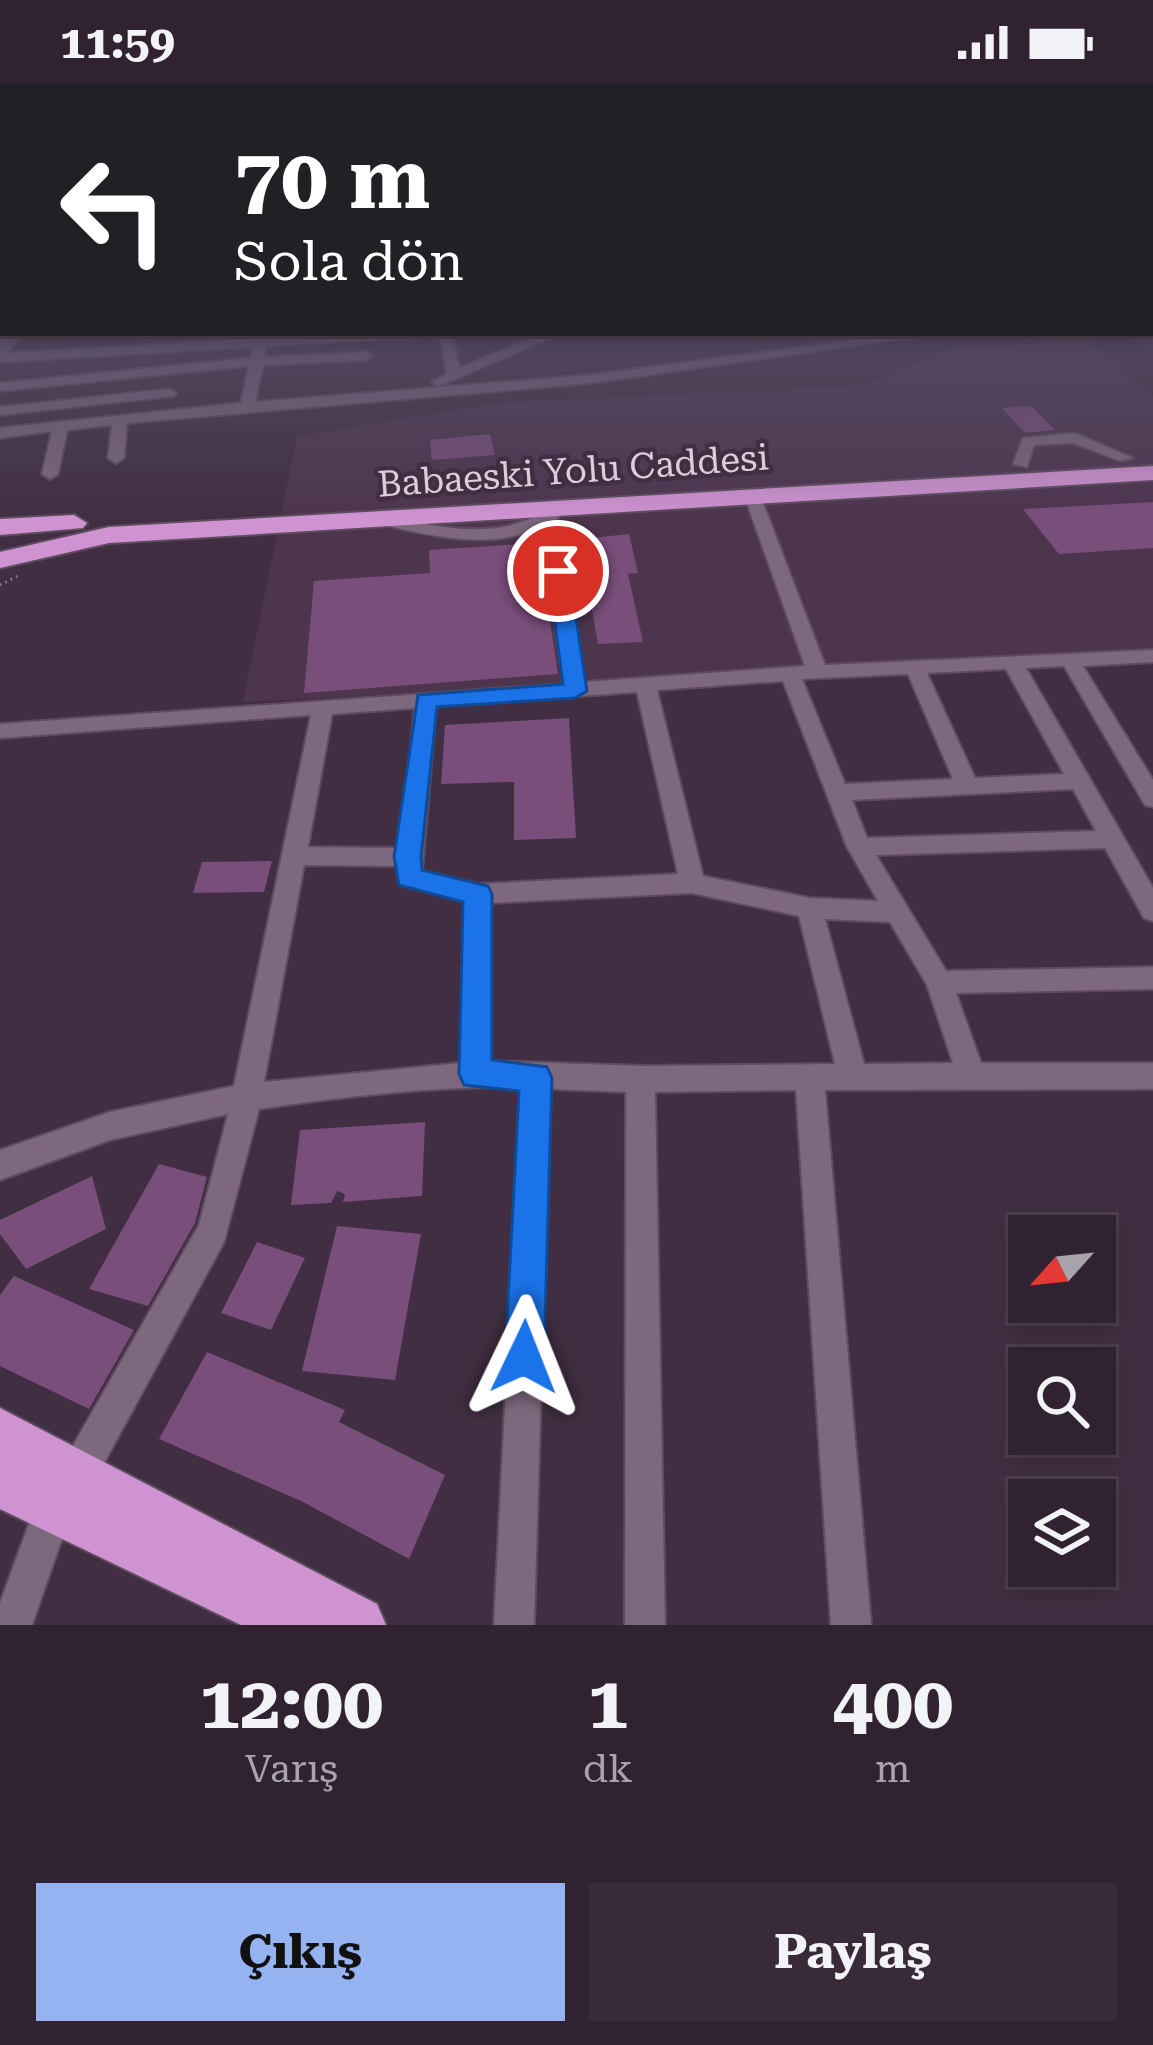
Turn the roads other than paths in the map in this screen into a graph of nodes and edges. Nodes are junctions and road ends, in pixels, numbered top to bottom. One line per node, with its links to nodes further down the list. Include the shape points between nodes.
1 (66, 375): 8 (street)
2 (106, 375): 8 (street)
3 (171, 375): 10 (street)
4 (254, 375): 12 (street)
5 (368, 375): 11 (street)
6 (619, 375): 11 (street)
7 (454, 376): 11 (street)
8 (64, 380): 9 (street)
9 (5, 386): 14 (street)
10 (169, 393): 13 (street); 14 (street)
11 (370, 399): 12 (street)
12 (247, 408): 13 (street)
13 (164, 413): 15 (street)
14 (2, 414)
15 (120, 418): 16 (street); 19 (street)
16 (61, 425): 17 (street); 21 (street)
17 (0, 433)
18 (1153, 457): 24 (highway, Babaeski Yolu Caddesi)
19 (116, 458)
20 (1153, 473): 22 (highway, Babaeski Yolu Caddesi)
21 (50, 474)
22 (752, 495): 23 (highway, Babaeski Yolu Caddesi); 30 (street)
23 (555, 514): 25 (highway, Babaeski Yolu Caddesi, via 109,536); 32 (street)
24 (1, 527): 25 (highway, via 18,538)
25 (2, 560)
26 (1153, 656): 27 (street)
27 (1070, 660): 28 (street); 39 (street)
28 (1013, 663): 29 (street); 36 (street)
29 (915, 668): 30 (street); 37 (street)
30 (803, 674): 31 (street); 38 (street)
31 (646, 685): 32 (street); 44 (street)
32 (575, 691): 33 (street)
33 (426, 700): 34 (street); 43 (street)
34 (323, 707): 35 (street); 42 (street)
35 (0, 731)
36 (1080, 781): 37 (street); 40 (street)
37 (967, 787): 38 (street)
38 (836, 793): 41 (street)
39 (1153, 799)
40 (1113, 839): 41 (street); 47 (street)
41 (859, 847): 48 (street)
42 (291, 856): 43 (street); 58 (street)
43 (407, 857): 45 (street, via 409,878)
44 (692, 884): 45 (street); 46 (street)
45 (478, 894): 51 (street)
46 (810, 908): 48 (street); 52 (street)
47 (1153, 910)
48 (897, 912): 50 (street)
49 (1153, 978): 50 (street)
50 (939, 982): 54 (street)
51 (476, 1074): 56 (street); 58 (street)
52 (852, 1074): 53 (street); 54 (street)
53 (809, 1075): 57 (street); 68 (street)
54 (971, 1075): 55 (street)
55 (1153, 1076)
56 (536, 1078): 57 (street); 66 (street)
57 (640, 1078): 67 (street)
58 (246, 1101): 59 (street, via 80,1135); 62 (street, via 213,1231)
59 (0, 1166)
60 (0, 1436): 62 (highway)
61 (0, 1480): 62 (highway)
62 (68, 1492): 63 (street); 64 (highway); 65 (highway)
63 (12, 1625)
64 (293, 1625)
65 (356, 1625)
66 (514, 1625)
67 (645, 1625)
68 (851, 1625)

